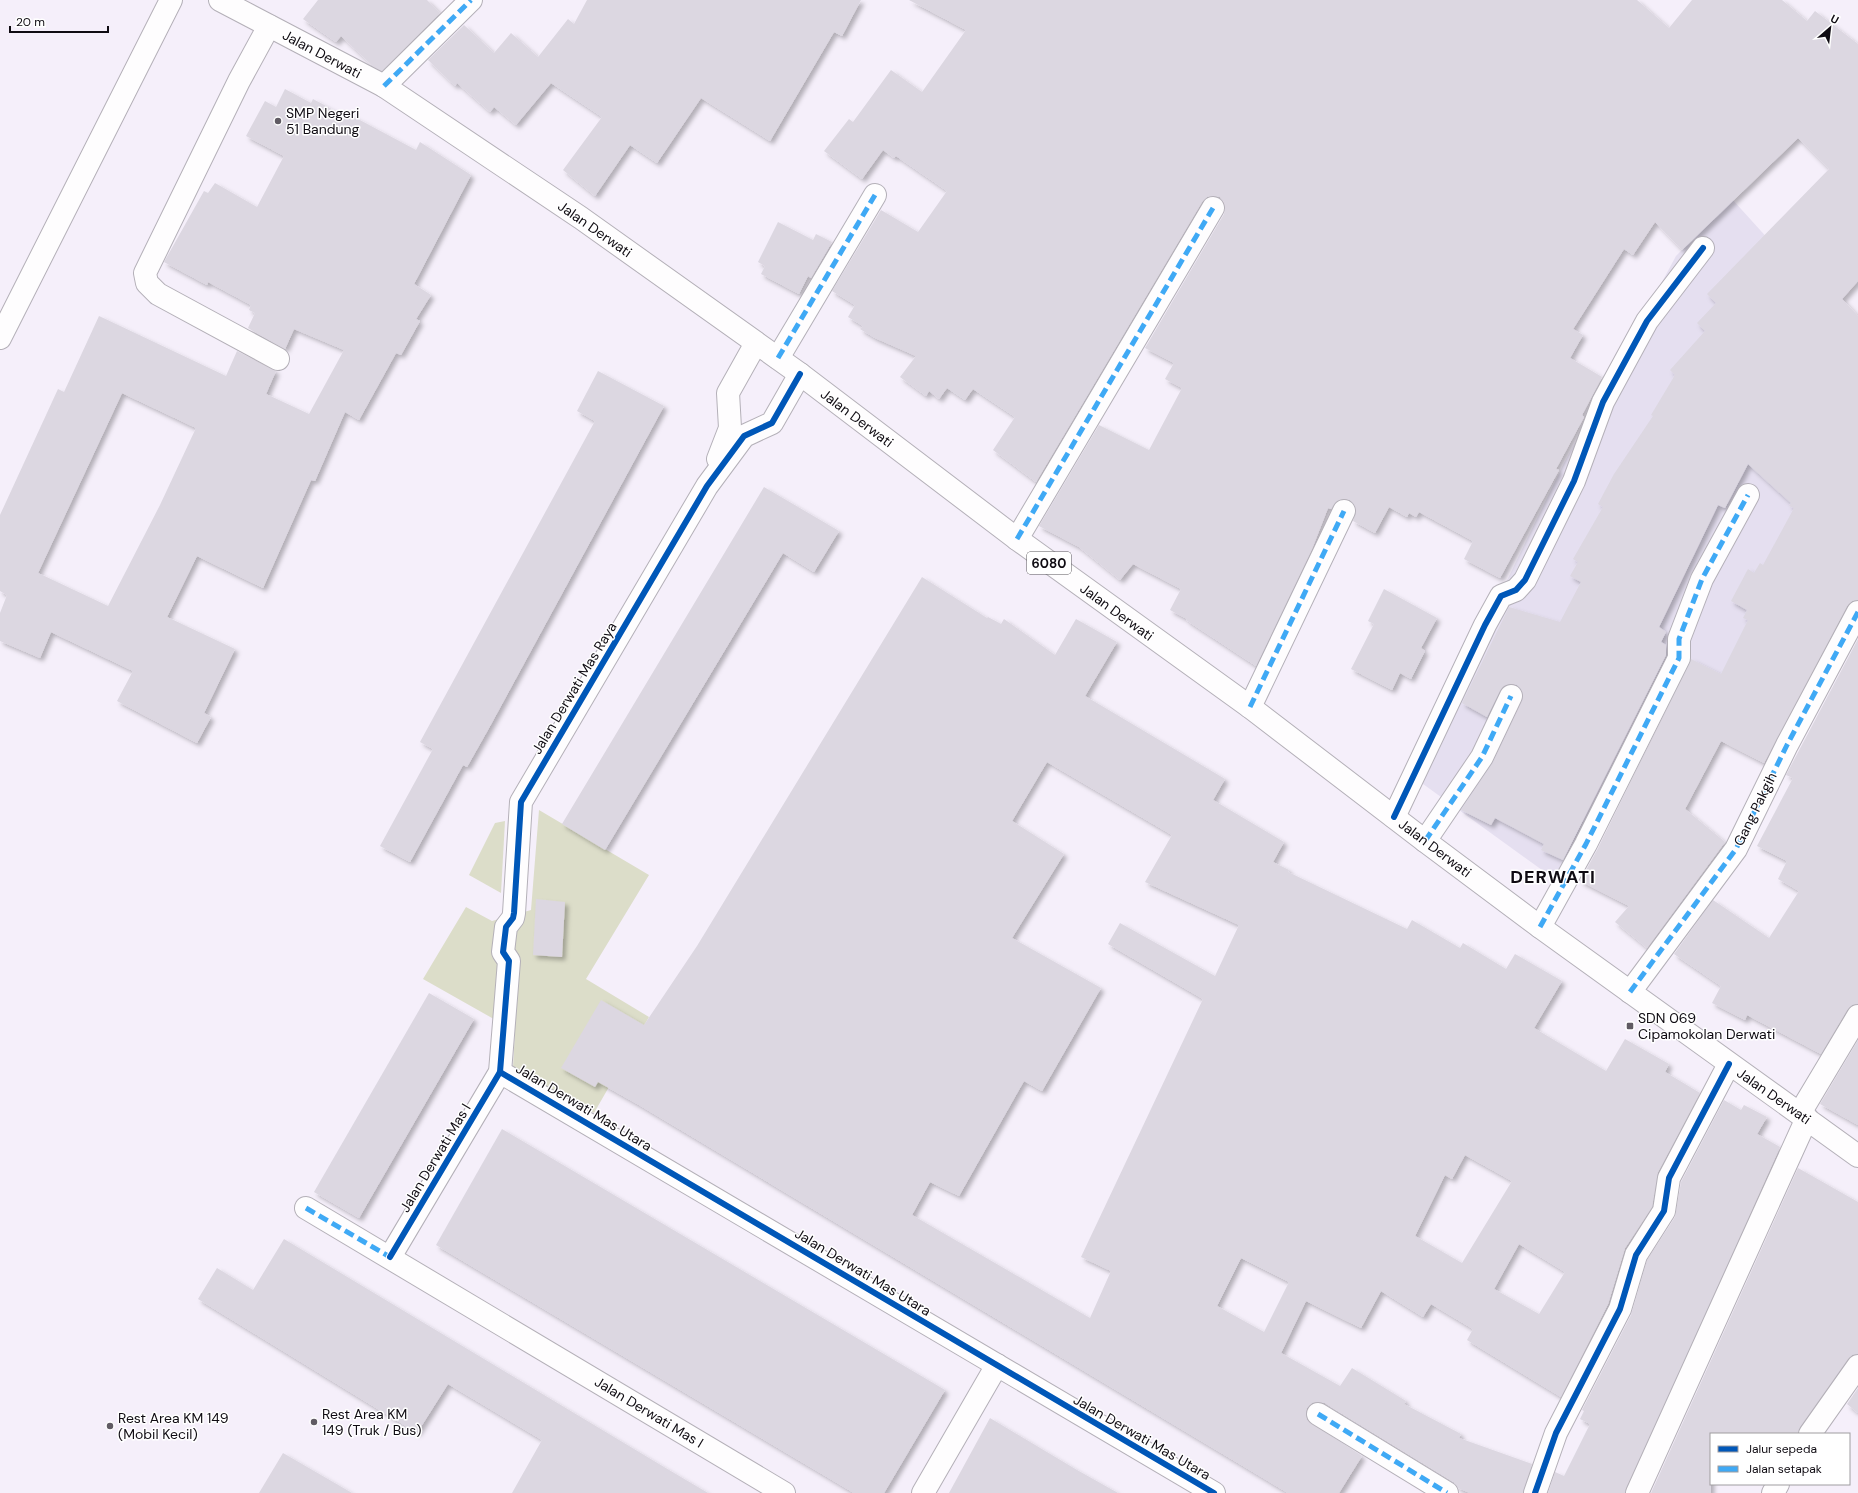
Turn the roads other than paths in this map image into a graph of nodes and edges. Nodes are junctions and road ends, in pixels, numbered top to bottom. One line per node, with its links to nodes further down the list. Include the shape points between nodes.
1 (171, 0): 9 (street)
2 (220, 0): 4 (street, Jalan Derwati / 6080)
3 (471, 0): 5 (street)
4 (269, 26): 5 (street, Jalan Derwati / 6080); 12 (street, via 239,80 145,273 147,283 158,294)
5 (384, 86): 10 (street, Jalan Derwati / 6080, via 581,218)
6 (875, 196): 11 (street)
7 (1213, 208): 17 (street)
8 (1703, 248): 21 (street, via 1643,328 1603,402 1574,481 1525,580 1516,590 1501,596 1485,624)
9 (0, 338)
10 (756, 343): 11 (street, Jalan Derwati / 6080); 14 (street, via 728,393 730,428)
11 (778, 358): 13 (street, Jalan Derwati / 6080)
12 (278, 359)
13 (800, 374): 14 (street, via 772,423 744,436); 17 (street, Jalan Derwati / 6080)
14 (707, 486): 27 (street, Jalan Derwati Mas Raya, via 521,802 513,918 519,928 517,954 509,961)
15 (1748, 495): 23 (street, via 1702,579 1679,639 1679,658 1586,844)
16 (1344, 511): 20 (street)
17 (1017, 540): 20 (street, Jalan Derwati / 6080)
18 (1858, 612): 24 (street, Gang Pakgih, via 1787,745 1736,849)
19 (1511, 696): 22 (street, via 1482,757)
20 (1250, 707): 21 (street, Jalan Derwati / 6080)
21 (1394, 817): 22 (street, Jalan Derwati / 6080)
22 (1424, 841): 23 (street, Jalan Derwati / 6080)
23 (1540, 927): 24 (street, Jalan Derwati / 6080)
24 (1630, 992): 26 (street, Jalan Derwati / 6080)
25 (1858, 1016): 28 (street)
26 (1729, 1064): 28 (street, Jalan Derwati / 6080); 40 (street, via 1669,1178 1664,1211 1636,1255 1620,1309 1556,1433)
27 (500, 1072): 31 (street, Jalan Derwati Mas I); 32 (street, Jalan Derwati Mas Utara)
28 (1803, 1116): 29 (street, Jalan Derwati / 6080); 41 (street)
29 (1858, 1156)
30 (306, 1208): 31 (street, Jalan Derwati Mas I)
31 (390, 1257): 36 (street, Jalan Derwati Mas I)
32 (997, 1366): 37 (street); 38 (street, Jalan Derwati Mas Utara)
33 (1858, 1366): 35 (street)
34 (1318, 1414): 39 (street)
35 (1811, 1433)
36 (784, 1493)
37 (923, 1493)
38 (1214, 1493)
39 (1447, 1493)
40 (1535, 1493)
41 (1637, 1493)

